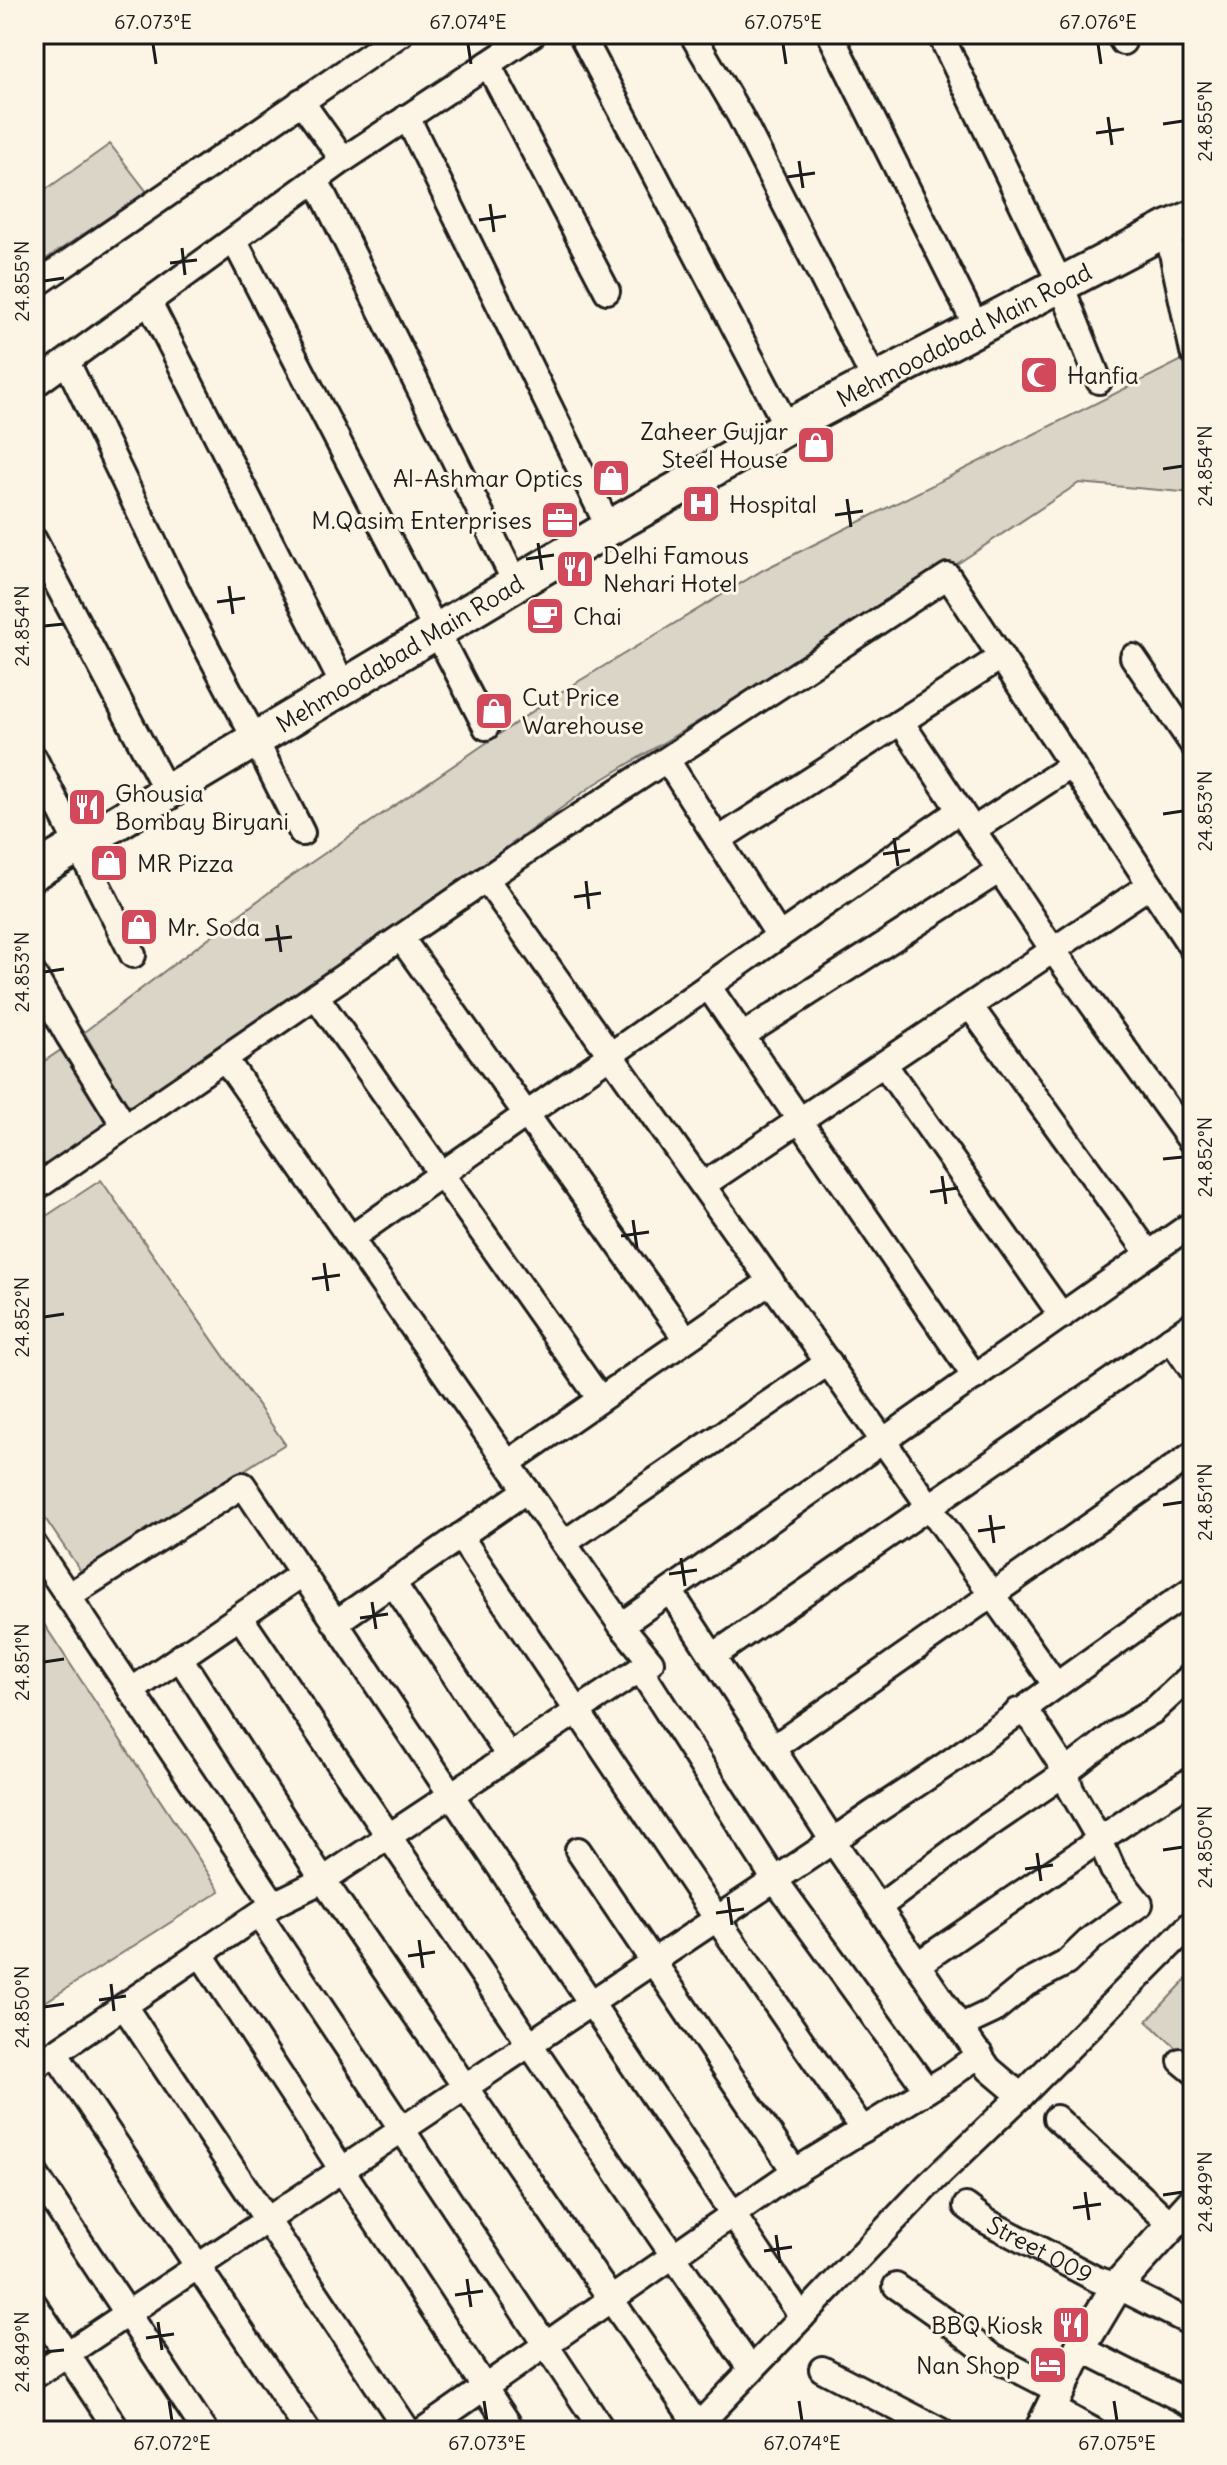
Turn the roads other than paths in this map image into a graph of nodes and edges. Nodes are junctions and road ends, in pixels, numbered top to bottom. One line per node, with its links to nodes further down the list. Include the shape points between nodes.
1 (400, 34): 8 (street)
2 (533, 34): 7 (street)
3 (581, 34): 24 (street)
4 (692, 34): 21 (street, via 740,116)
5 (830, 34): 18 (street)
6 (940, 34): 14 (street)
7 (488, 64): 9 (street); 16 (street)
8 (301, 101): 10 (street); 15 (street)
9 (407, 117): 10 (street); 25 (street)
10 (343, 160): 11 (street)
11 (316, 180): 13 (street); 27 (street)
12 (1180, 224): 14 (main road, Mehmoodabad Main Road); 19 (street)
13 (234, 240): 17 (street); 28 (street)
14 (1061, 285): 18 (main road, Mehmoodabad Main Road); 22 (street)
15 (34, 286)
16 (607, 291)
17 (149, 302): 20 (street); 31 (street)
18 (977, 328): 21 (main road, Mehmoodabad Main Road)
19 (1193, 352)
20 (67, 362): 23 (street); 34 (street)
21 (875, 381): 24 (main road, Mehmoodabad Main Road)
22 (1099, 381)
23 (34, 385)
24 (787, 427): 25 (main road, Mehmoodabad Main Road)
25 (609, 528): 27 (main road, Mehmoodabad Main Road)
26 (34, 540): 39 (street)
27 (516, 584): 28 (main road, Mehmoodabad Main Road)
28 (436, 632): 31 (main road, Mehmoodabad Main Road); 33 (street)
29 (1001, 657): 32 (street); 37 (street, via 948,576); 38 (street)
30 (1133, 657): 35 (street)
31 (344, 687): 34 (main road, Mehmoodabad Main Road)
32 (901, 722): 40 (street); 42 (street)
33 (486, 727)
34 (255, 739): 39 (main road, Mehmoodabad Main Road); 41 (street)
35 (1193, 745)
36 (34, 758): 43 (street)
37 (667, 760): 42 (street); 46 (street)
38 (1072, 765): 40 (street); 47 (street)
39 (167, 792): 43 (main road, Mehmoodabad Main Road)
40 (966, 820): 44 (street); 48 (street)
41 (302, 833)
42 (718, 840): 48 (street)
43 (77, 845): 45 (main road, Mehmoodabad Main Road); 52 (street)
44 (1000, 870): 50 (street); 57 (street)
45 (34, 872)
46 (486, 879): 49 (street); 58 (street)
47 (1150, 885): 50 (street); 51 (street)
48 (779, 936): 54 (street)
49 (401, 938): 55 (street); 61 (street)
50 (1053, 950): 56 (street); 64 (street)
51 (1193, 950)
52 (133, 955)
53 (34, 975): 63 (street)
54 (708, 986): 57 (street); 58 (street)
55 (316, 996): 59 (street); 65 (street)
56 (970, 1006): 60 (street); 70 (street)
57 (742, 1036): 62 (street)
58 (610, 1054): 61 (street); 66 (street)
59 (225, 1059): 63 (street); 69 (street)
60 (884, 1064): 62 (street); 72 (street)
61 (525, 1114): 65 (street); 74 (street)
62 (800, 1120): 66 (street); 78 (street)
63 (125, 1127): 67 (street)
64 (1193, 1144)
65 (442, 1175): 69 (street); 79 (street)
66 (703, 1185): 71 (street)
67 (34, 1189)
68 (1193, 1223): 70 (street)
69 (351, 1238): 82 (street)
70 (1149, 1254): 72 (street)
71 (771, 1281): 74 (street); 76 (street)
72 (1062, 1316): 78 (street)
73 (1193, 1324): 75 (street)
74 (686, 1339): 79 (street)
75 (1171, 1339): 77 (street); 84 (street)
76 (829, 1362): 80 (street); 86 (street)
77 (1193, 1371)
78 (975, 1377): 80 (street)
79 (600, 1399): 82 (street)
80 (884, 1441): 84 (street); 91 (street)
81 (1193, 1454): 92 (street)
82 (508, 1463): 83 (street)
83 (527, 1490): 85 (street); 86 (street)
84 (930, 1506): 92 (street); 97 (street)
85 (460, 1536): 89 (street); 104 (street)
86 (564, 1543): 96 (street)
87 (34, 1545): 93 (street)
88 (302, 1574): 93 (street, via 243,1485); 94 (street); 95 (street)
89 (393, 1583): 95 (street); 106 (street)
90 (1193, 1589): 101 (street)
91 (670, 1591): 96 (street); 97 (street)
92 (992, 1595): 101 (street); 105 (street)
93 (68, 1596): 102 (street)
94 (240, 1617): 98 (street); 110 (street)
95 (335, 1623): 109 (street)
96 (621, 1625): 99 (street, via 651,1662)
97 (713, 1656): 105 (street)
98 (180, 1658): 102 (street); 114 (street)
99 (640, 1669): 104 (street); 115 (street)
100 (1193, 1674): 107 (street, via 1153,1711)
101 (1055, 1684): 103 (street)
102 (131, 1691): 117 (street)
103 (1018, 1711): 107 (street, via 1032,1719); 112 (street)
104 (577, 1712): 106 (street); 118 (street)
105 (773, 1748): 112 (street)
106 (509, 1756): 109 (street)
107 (1066, 1772): 111 (street); 116 (street)
108 (1193, 1779): 111 (street)
109 (451, 1795): 110 (street); 123 (street)
110 (388, 1837): 114 (street); 126 (street)
111 (1100, 1840): 122 (street); 125 (street, via 1113,1870 1140,1904 1066,1963)
112 (833, 1841): 115 (street); 116 (street)
113 (578, 1850): 121 (street)
114 (323, 1880): 117 (street); 130 (street)
115 (775, 1880): 118 (street); 131 (street)
116 (879, 1907): 122 (street)
117 (267, 1910): 120 (street); 134 (street)
118 (717, 1919): 121 (street); 135 (street)
119 (1193, 1922): 132 (street)
120 (200, 1953): 124 (street); 136 (street)
121 (653, 1962): 123 (street); 138 (street)
122 (918, 1964): 125 (street)
123 (591, 2003): 126 (street); 141 (street)
124 (124, 2006): 127 (street); 142 (street)
125 (961, 2026): 128 (street)
126 (529, 2044): 130 (street); 143 (street)
127 (55, 2053): 129 (street); 144 (street)
128 (980, 2054): 131 (street); 132 (street, via 989,2069)
129 (34, 2067)
130 (465, 2087): 134 (street); 147 (street)
131 (927, 2090): 135 (street)
132 (1021, 2096): 150 (street)
133 (1056, 2118): 140 (street)
134 (402, 2130): 136 (street); 152 (street)
135 (863, 2130): 138 (street)
136 (341, 2170): 142 (street); 158 (street)
137 (34, 2172): 149 (street)
138 (795, 2172): 141 (street)
139 (966, 2206): 146 (street, Street 009)
140 (1187, 2212): 146 (street)
141 (733, 2214): 143 (street); 150 (street)
142 (266, 2220): 144 (street); 165 (street)
143 (673, 2256): 147 (street); 156 (street)
144 (197, 2267): 149 (street); 164 (street)
145 (896, 2286): 160 (street, via 993,2357)
146 (1117, 2286): 151 (street, Street 009); 153 (street)
147 (611, 2300): 152 (street); 161 (street)
148 (34, 2304): 154 (street)
149 (127, 2314): 154 (street); 163 (street)
150 (802, 2317): 156 (street)
151 (1193, 2324)
152 (546, 2345): 158 (street); 168 (street)
153 (1080, 2348): 159 (street); 160 (street)
154 (67, 2354): 157 (street); 162 (street)
155 (822, 2369): 169 (street)
156 (751, 2370): 161 (street)
157 (34, 2376)
158 (484, 2388): 166 (street); 167 (street)
159 (1193, 2405)
160 (1050, 2410): 170 (street)
161 (695, 2429)
162 (118, 2431)
163 (205, 2431)
164 (308, 2431)
165 (408, 2431)
166 (422, 2431)
167 (513, 2431)
168 (603, 2431)
169 (941, 2431)
170 (1094, 2431)

